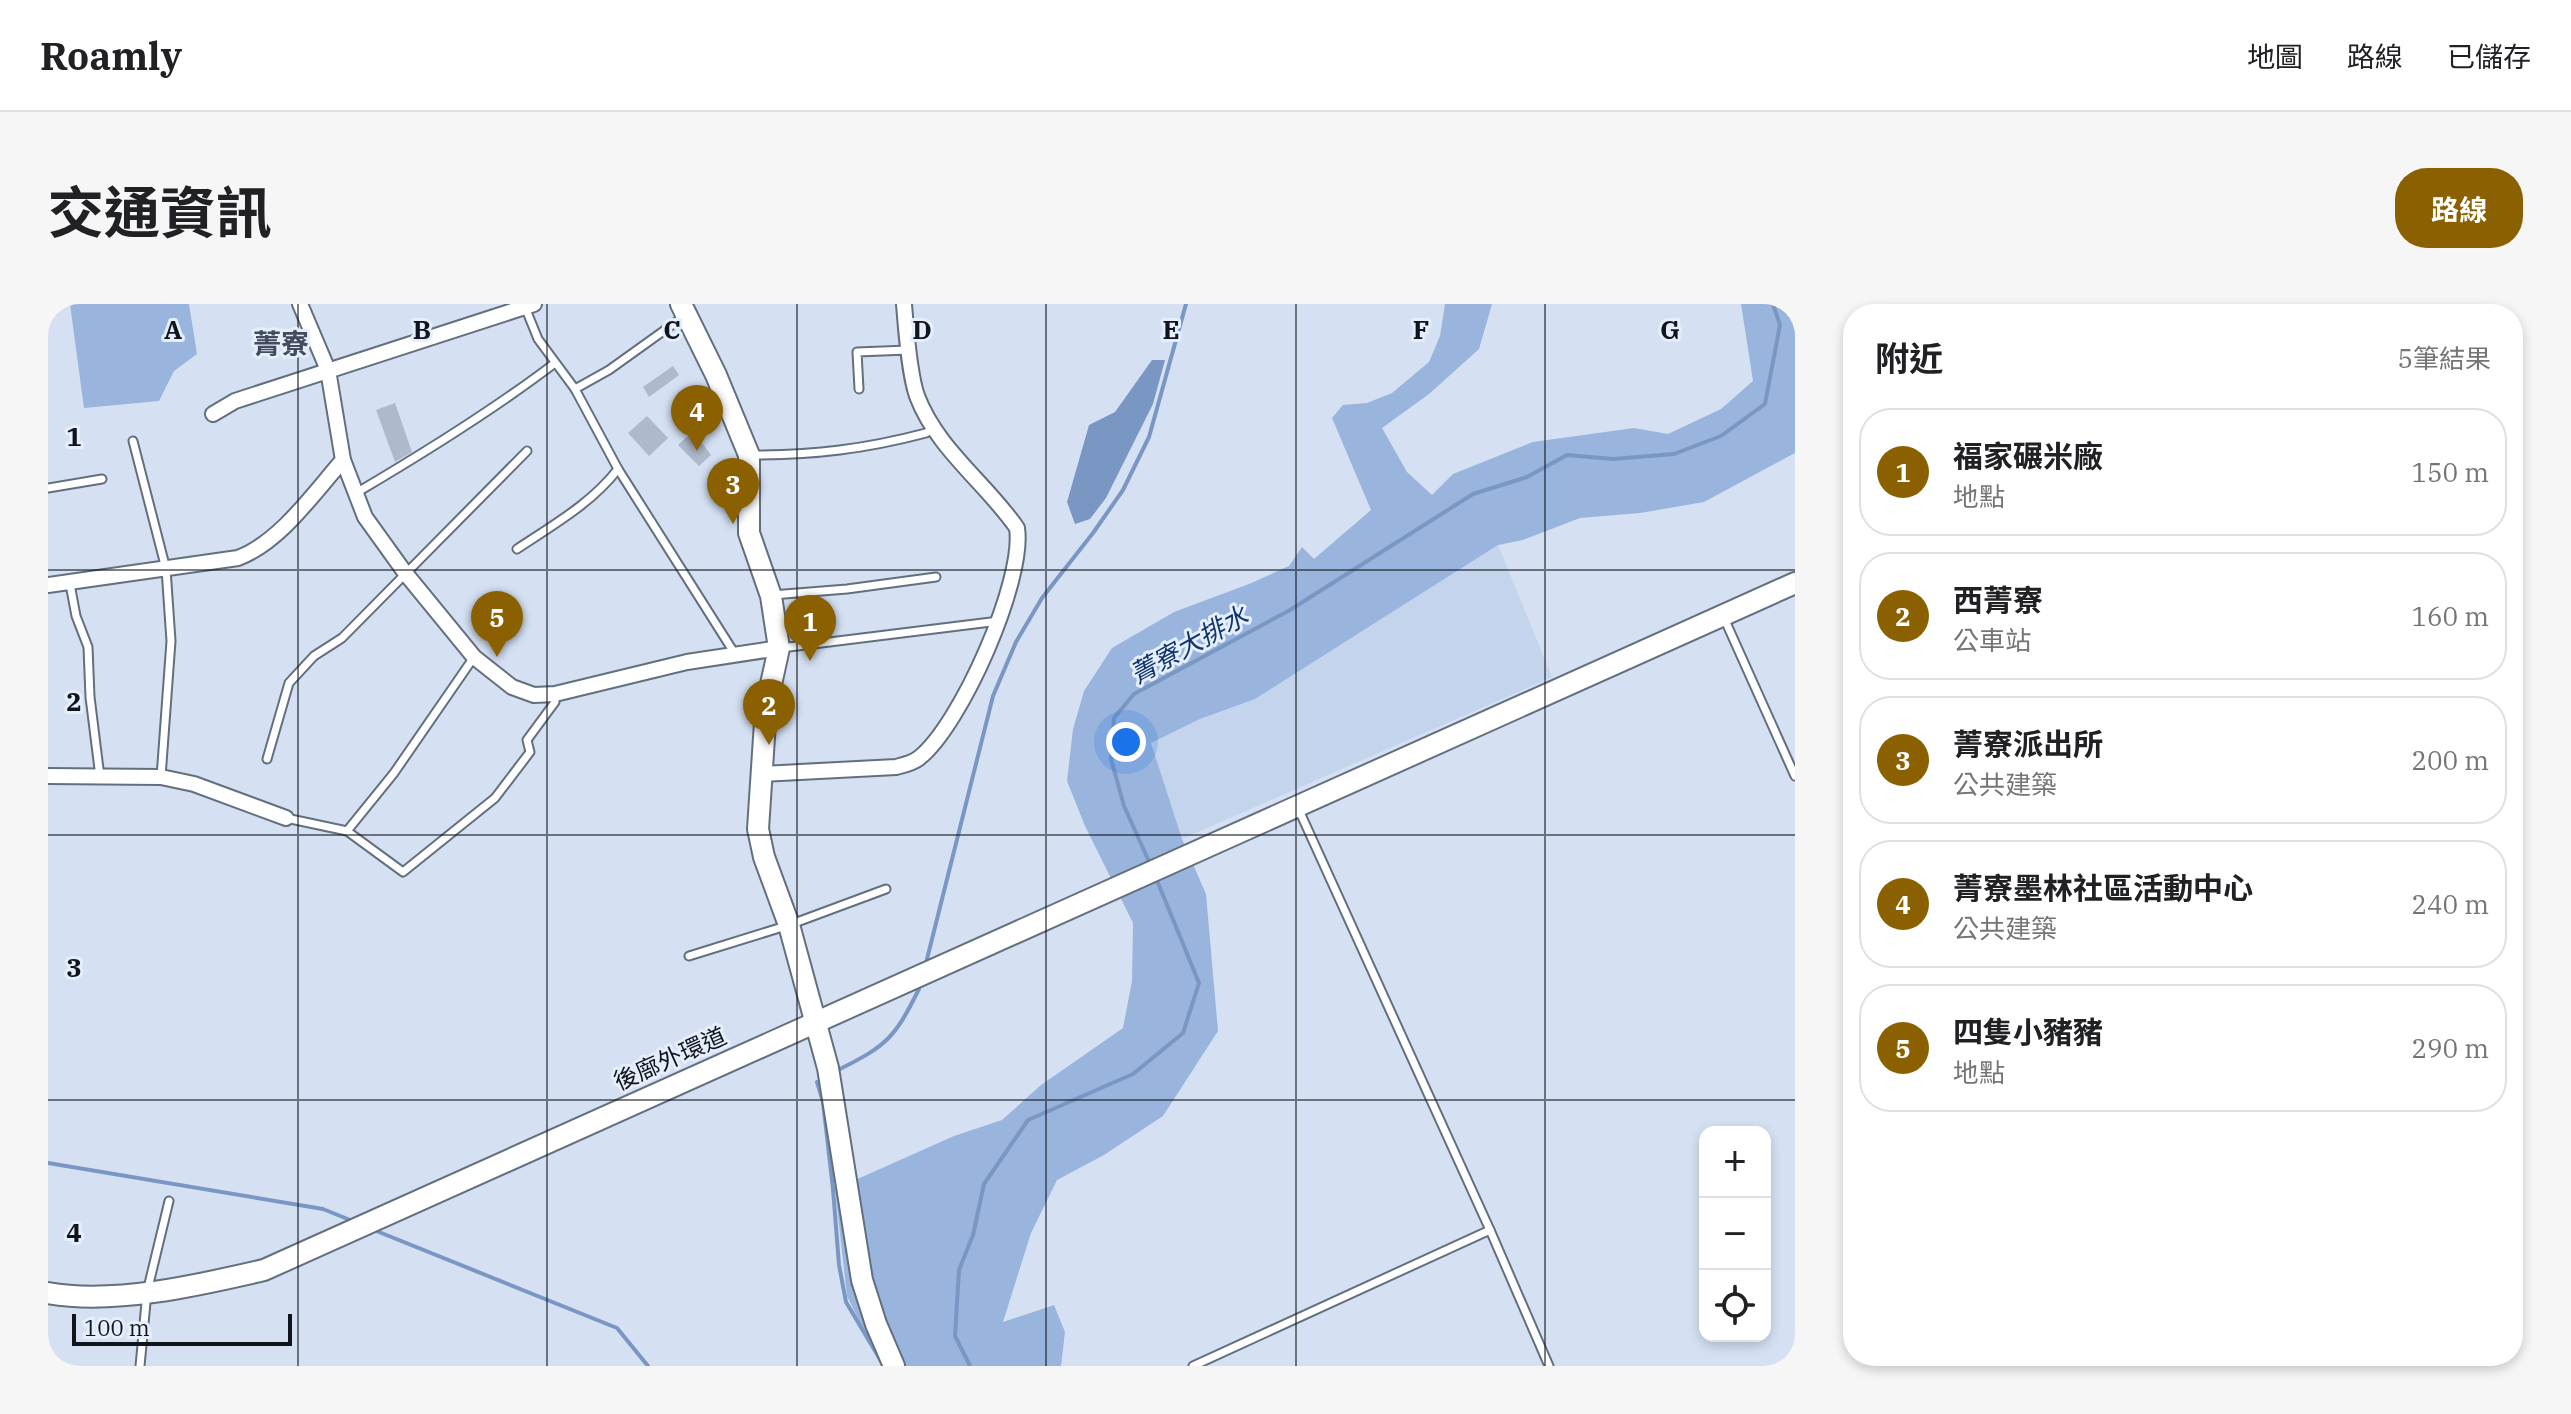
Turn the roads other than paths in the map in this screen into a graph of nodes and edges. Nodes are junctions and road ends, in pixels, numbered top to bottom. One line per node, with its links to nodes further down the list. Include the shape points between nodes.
1 (300, 304): 7 (street)
2 (904, 304): 5 (street)
3 (530, 306): 6 (lane, via 538,339); 7 (street)
4 (683, 310): 8 (lane, via 609,370); 14 (street)
5 (910, 349): 9 (lane, via 857,352); 11 (street, via 916,394)
6 (555, 363): 8 (lane); 19 (lane)
7 (328, 370): 10 (street, via 235,401); 15 (street)
8 (575, 389): 16 (lane)
9 (859, 389)
10 (213, 414)
11 (934, 428): 14 (lane, via 853,450); 29 (street, via 1017,528 1020,543)
12 (133, 441): 21 (lane)
13 (527, 451): 22 (lane)
14 (749, 455): 27 (street, via 749,533)
15 (343, 460): 19 (street); 21 (street, via 293,519 257,551)
16 (618, 469): 20 (lane, via 570,515); 31 (lane)
17 (102, 479): 18 (lane)
18 (48, 488)
19 (354, 494): 22 (street)
20 (517, 549)
21 (166, 569): 25 (street); 39 (lane, via 171,641)
22 (406, 574): 32 (street); 34 (lane, via 289,683)
23 (936, 577): 27 (lane)
24 (1795, 583): 28 (street, 後廍外環道)
25 (70, 584): 26 (street); 38 (lane, via 88,647)
26 (48, 585)
27 (771, 596): 30 (street)
28 (1723, 615): 37 (lane); 40 (street, 後廍外環道)
29 (1000, 621): 30 (lane); 35 (street, via 965,694 917,761 896,767)
30 (779, 648): 31 (street); 35 (street, via 766,707)
31 (735, 655): 33 (street)
32 (474, 657): 33 (street, via 512,687 534,695); 42 (lane)
33 (555, 694): 42 (lane, via 555,702 527,740 530,752 495,798 403,872)
34 (267, 759)
35 (760, 774): 44 (street, via 758,829)
36 (48, 776): 38 (street)
37 (1795, 776)
38 (100, 777): 39 (street)
39 (161, 777): 41 (street)
40 (1297, 806): 46 (street, 後廍外環道); 48 (lane)
41 (286, 818): 42 (lane)
42 (347, 831)
43 (886, 889): 44 (lane)
44 (789, 925): 45 (lane); 46 (street)
45 (689, 956)
46 (816, 1022): 49 (street, 後廍外環道, via 264,1270); 52 (street, via 862,1280)
47 (169, 1201): 49 (lane)
48 (1490, 1230): 53 (lane); 54 (lane)
49 (147, 1292): 50 (street, 後廍外環道, via 70,1297); 51 (lane)
50 (48, 1293)
51 (140, 1366)
52 (894, 1366)
53 (1193, 1366)
54 (1549, 1366)

